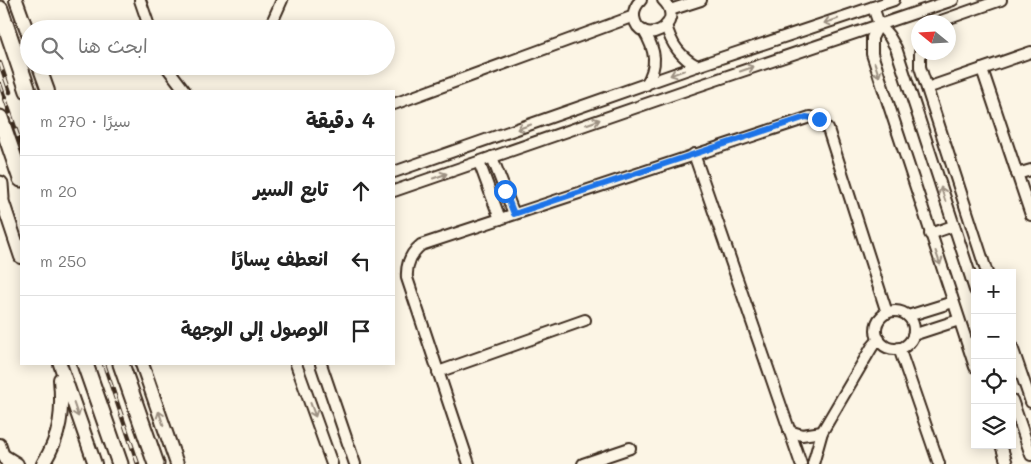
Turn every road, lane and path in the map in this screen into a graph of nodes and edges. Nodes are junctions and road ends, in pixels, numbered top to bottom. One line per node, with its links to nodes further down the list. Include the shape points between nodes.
1 (16, 0): 15 (main road)
2 (140, 0): 16 (street)
3 (282, 0): 17 (street)
4 (663, 0): 12 (street)
5 (701, 0): 12 (street)
6 (894, 0): 10 (street)
7 (953, 0): 18 (street)
8 (1001, 0): 14 (street)
9 (637, 2): 13 (street)
10 (873, 7): 18 (street); 23 (street, one-way to 23)
11 (0, 9): 24 (highway)
12 (670, 10): 19 (street)
13 (634, 16): 20 (street); 34 (street)
14 (956, 16)
15 (23, 20)
16 (147, 20)
17 (273, 20)
18 (879, 24): 37 (street, one-way to 18); 48 (street, one-way to 18, via 896,48); 49 (street, one-way to 49, via 872,38 872,54)
19 (666, 25): 20 (street, via 656,32); 23 (street, via 674,47)
20 (644, 31): 29 (street, via 654,55 653,72)
21 (1031, 52): 25 (street)
22 (920, 60): 30 (street)
23 (697, 66): 29 (street, one-way to 29)
24 (20, 68)
25 (982, 69): 30 (street); 41 (street)
26 (23, 75): 31 (highway)
27 (42, 75): 32 (main road)
28 (173, 75): 33 (street)
29 (646, 85): 40 (street, one-way to 40)
30 (927, 88): 51 (street)
31 (28, 90)
32 (48, 90)
33 (184, 90)
34 (395, 104)
35 (0, 118): 42 (highway)
36 (694, 154): 45 (street); 55 (street, via 806,117 815,117 823,122 828,129); 75 (street)
37 (492, 157): 38 (street); 45 (street)
38 (479, 162): 44 (street, one-way to 38); 47 (street)
39 (1031, 170): 41 (street)
40 (395, 172)
41 (1017, 174): 46 (street)
42 (20, 176)
43 (0, 192): 50 (main road)
44 (395, 192)
45 (514, 214): 47 (street)
46 (1031, 215)
47 (500, 219): 72 (street, via 421,245 409,261 409,283)
48 (953, 226): 49 (street); 52 (street)
49 (930, 234): 53 (street, one-way to 53)
50 (20, 254)
51 (986, 269)
52 (971, 278)
53 (953, 302): 54 (street); 58 (street)
54 (941, 305): 56 (street); 59 (street)
55 (887, 313): 56 (street, via 902,312); 61 (street, via 878,322)
56 (908, 316): 60 (street, via 914,328)
57 (586, 320): 72 (street)
58 (959, 320): 59 (street); 63 (street)
59 (947, 324): 60 (street)
60 (913, 335): 62 (street, via 908,344)
61 (879, 339): 62 (street, via 885,346); 76 (street)
62 (899, 348): 93 (street)
63 (972, 359)
64 (1016, 359): 73 (street)
65 (60, 365): 82 (main road, via 63,405 59,428)
66 (60, 365): 83 (main road, one-way to 83)
67 (85, 365): 84 (highway)
68 (121, 365): 85 (highway)
69 (142, 365): 86 (main road, one-way to 69)
70 (296, 365): 87 (street, one-way to 87)
71 (321, 365): 88 (street)
72 (438, 372): 89 (street)
73 (1031, 402)
74 (1013, 404): 80 (street)
75 (789, 431): 76 (street, via 802,434); 91 (street)
76 (822, 432): 92 (street)
77 (630, 448): 90 (street)
78 (1002, 449): 94 (street)
79 (4, 455): 81 (main road)
80 (1031, 455)
81 (17, 464)
82 (43, 464)
83 (95, 464)
84 (120, 464)
85 (156, 464)
86 (177, 464)
87 (332, 464)
88 (355, 464)
89 (469, 464)
90 (583, 464)
91 (801, 464)
92 (813, 464)
93 (939, 464)
94 (1007, 464)

